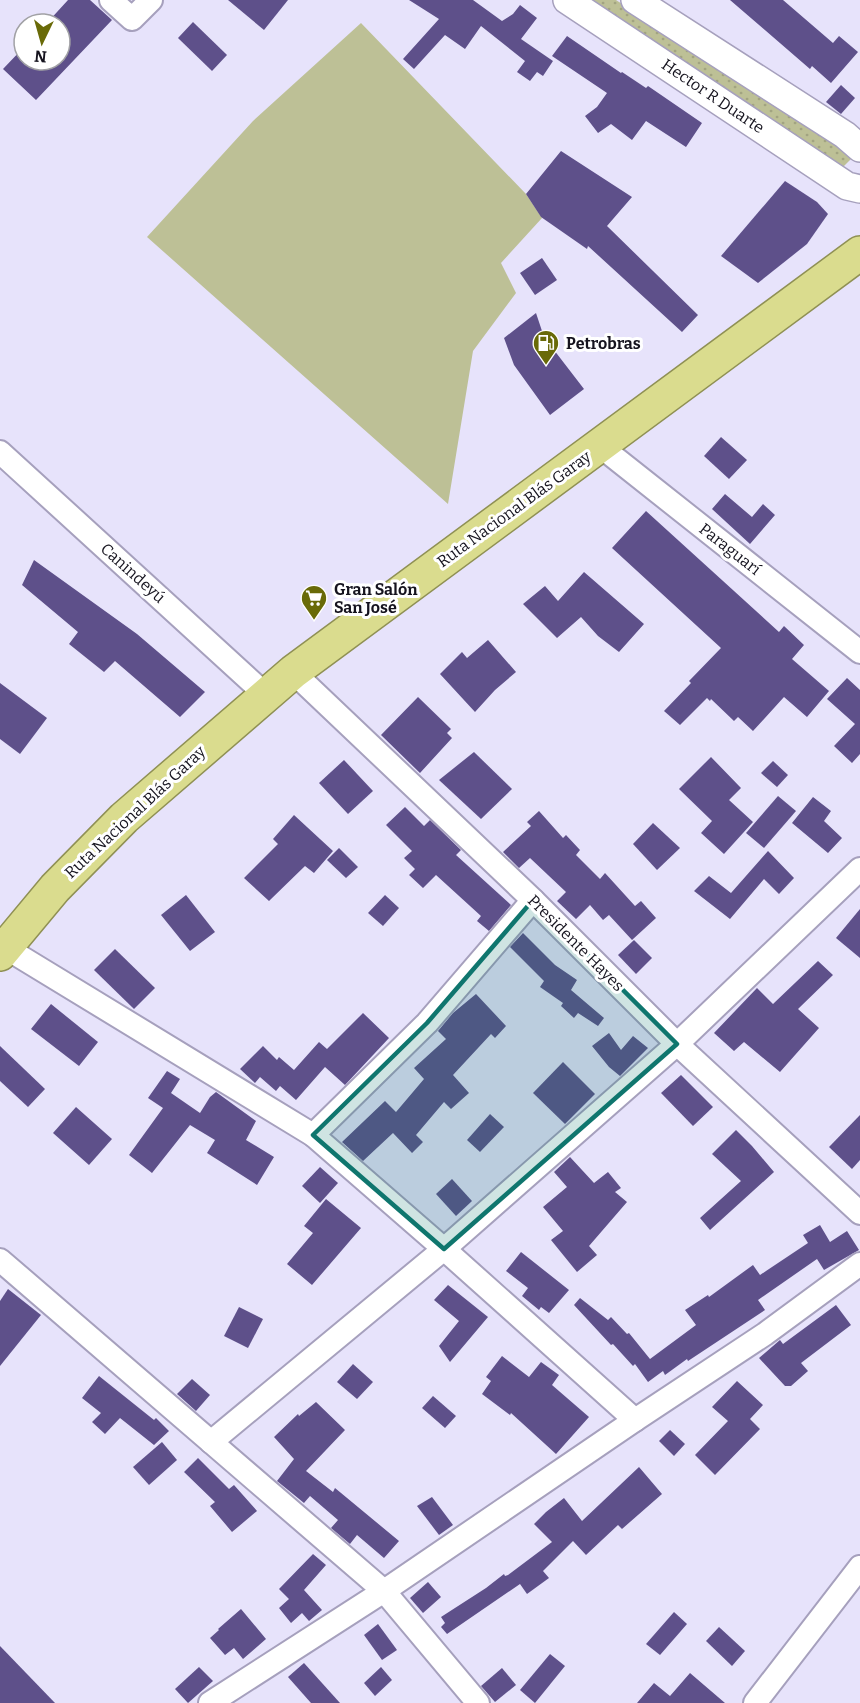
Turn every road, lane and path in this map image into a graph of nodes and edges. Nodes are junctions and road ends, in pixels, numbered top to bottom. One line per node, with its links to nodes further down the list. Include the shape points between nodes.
1 (111, 0): 2 (street, via 132,19)
2 (151, 0)
3 (567, 0): 6 (street, Hector R Duarte, via 847,186)
4 (635, 0): 5 (street)
5 (860, 148)
6 (860, 189)
7 (860, 253): 8 (highway, Ruta Nacional Blás Garay)
8 (600, 446): 10 (street, Paraguarí); 11 (highway, Ruta Nacional Blás Garay)
9 (0, 452): 12 (street, Canindeyú)
10 (860, 652)
11 (293, 672): 12 (highway, Ruta Nacional Blás Garay); 14 (street, Presidente Hayes)
12 (266, 695): 15 (highway, Ruta Nacional Blás Garay, via 124,818 55,888)
13 (860, 869): 16 (street)
14 (533, 900): 16 (street, Presidente Hayes); 17 (street, via 427,1023)
15 (3, 951): 17 (street)
16 (677, 1044): 18 (street, Presidente Hayes); 19 (street)
17 (313, 1135): 19 (street)
18 (860, 1213)
19 (444, 1249): 22 (street); 23 (street)
20 (0, 1260): 23 (street)
21 (860, 1264): 22 (street, via 765,1334)
22 (634, 1420): 25 (street)
23 (211, 1442): 25 (street)
24 (860, 1567): 28 (street)
25 (384, 1591): 26 (street); 27 (street)
26 (210, 1703)
27 (478, 1703)
28 (755, 1703)

